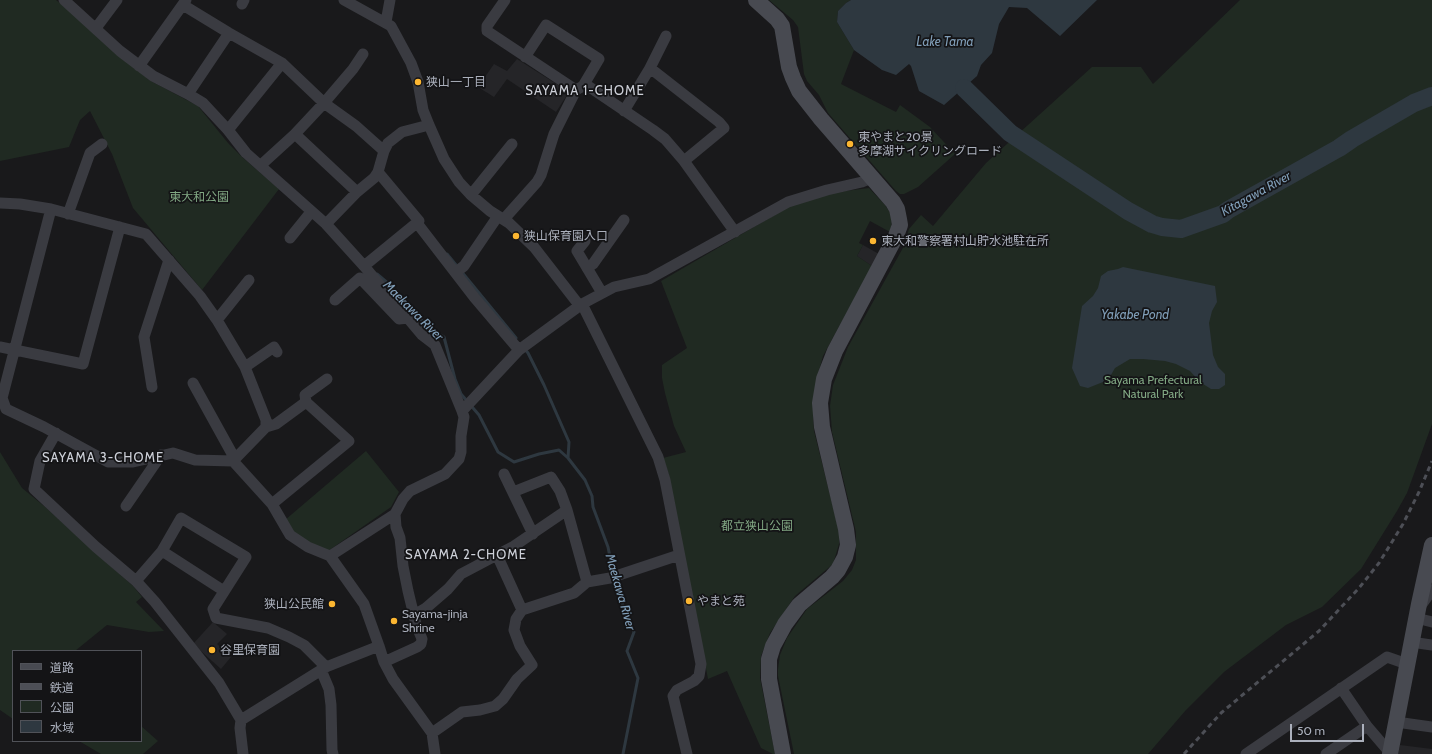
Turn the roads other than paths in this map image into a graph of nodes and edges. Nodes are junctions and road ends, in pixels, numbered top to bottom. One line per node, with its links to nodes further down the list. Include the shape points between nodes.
1 (64, 0): 9 (street)
2 (117, 0): 9 (street)
3 (344, 0): 8 (street)
4 (390, 0): 8 (street)
5 (505, 0): 13 (street, via 487,26 487,31)
6 (756, 0): 30 (street, via 782,26 789,67 808,104)
7 (184, 2): 10 (street); 15 (street)
8 (386, 22): 21 (street, via 395,30 411,63)
9 (96, 28): 15 (street)
10 (229, 33): 14 (street); 18 (street)
11 (666, 36): 16 (street)
12 (363, 54): 19 (street)
13 (525, 57): 17 (street); 17 (street, via 546,25 599,59)
14 (282, 63): 19 (street); 22 (street)
15 (139, 66): 18 (street)
16 (650, 68): 20 (street); 27 (street, via 724,128)
17 (579, 88): 20 (street, via 592,88); 37 (street, via 554,134 537,182)
18 (188, 94): 22 (street, via 203,103)
19 (324, 103): 23 (street); 26 (street, via 356,126)
20 (624, 111): 27 (street, via 665,139)
21 (429, 125): 26 (street, via 402,132 388,143); 32 (street, via 444,159)
22 (228, 130): 28 (street, via 246,153)
23 (295, 134): 28 (street); 31 (street)
24 (102, 144): 36 (street, via 90,153)
25 (512, 144): 32 (street)
26 (384, 151): 29 (street)
27 (684, 161): 42 (street)
28 (261, 165): 35 (street)
29 (378, 172): 31 (street); 39 (street, via 419,221)
30 (872, 178): 42 (street, via 788,202); 105 (street, via 895,205 900,225 835,351 824,379 820,403 821,422 848,544 838,570 799,604 780,631 770,653 769,679)
31 (357, 192): 40 (street)
32 (471, 195): 37 (street)
33 (0, 203): 34 (street)
34 (51, 209): 36 (street); 57 (street)
35 (311, 212): 40 (street); 43 (street)
36 (68, 214): 41 (street)
37 (501, 218): 48 (street); 52 (street, via 534,247)
38 (624, 220): 47 (street, via 593,264)
39 (417, 223): 46 (street); 48 (street)
40 (326, 224): 46 (street)
41 (120, 227): 45 (street, via 146,234); 57 (street, via 84,364)
42 (735, 232): 50 (street, via 649,279)
43 (290, 238)
44 (585, 241): 47 (street, via 577,252)
45 (168, 260): 54 (street); 62 (street, via 144,337)
46 (364, 266): 53 (street)
47 (587, 268): 50 (street)
48 (459, 269): 56 (street, via 474,297)
49 (249, 280): 54 (street)
50 (602, 293): 52 (street)
51 (335, 300): 53 (street, via 360,278 398,319)
52 (581, 304): 56 (street); 79 (street, via 658,457 665,480)
53 (408, 318): 64 (street, via 422,335 435,345)
54 (218, 320): 59 (street)
55 (0, 347): 57 (street)
56 (521, 347): 64 (street)
57 (14, 350): 66 (street, via 2,398 6,409)
58 (277, 352): 59 (street, via 274,347)
59 (245, 367): 65 (street, via 266,420)
60 (327, 379): 63 (street, via 305,395)
61 (193, 383): 68 (street)
62 (152, 387)
63 (306, 402): 65 (street, via 276,424); 71 (street, via 349,441)
64 (468, 405): 74 (street, via 458,459 445,474 410,491)
65 (266, 427): 68 (street)
66 (56, 433): 67 (street, via 108,462 133,462); 81 (street, via 40,461 34,489)
67 (161, 455): 68 (street, via 173,453 195,460); 72 (street)
68 (234, 460): 71 (street)
69 (504, 474): 70 (street)
70 (513, 492): 73 (street, via 552,477); 75 (street)
71 (272, 504): 80 (street, via 290,535)
72 (126, 506)
73 (567, 510): 75 (street); 82 (street)
74 (395, 514): 80 (street); 87 (street)
75 (533, 534): 78 (street)
76 (1432, 545): 86 (street)
77 (162, 551): 81 (street); 84 (street); 84 (street, via 181,518 246,557)
78 (497, 555): 85 (street); 87 (street, via 461,574 448,589)
79 (679, 555): 82 (street, via 614,577); 104 (street, via 701,664 699,676 677,690 673,696)
80 (330, 556): 91 (street, via 364,604)
81 (136, 582): 96 (street, via 219,683)
82 (588, 582): 85 (street, via 574,593)
83 (1432, 590): 86 (street)
84 (224, 592): 94 (street, via 213,610 216,618 268,628 289,637 304,645)
85 (522, 610): 100 (street, via 516,619 514,630 532,665 495,706 462,712)
86 (1417, 611): 88 (street); 89 (street)
87 (414, 615): 92 (street, via 422,639 421,644)
88 (1432, 622)
89 (1411, 642): 90 (street); 93 (street)
90 (1432, 645)
91 (379, 646): 92 (street); 94 (street)
92 (384, 662): 100 (street, via 393,679)
93 (1407, 664): 95 (street, via 1387,656); 97 (street)
94 (324, 669): 96 (street); 102 (street, via 331,705)
95 (1341, 688): 98 (street); 106 (street)
96 (241, 720): 101 (street)
97 (1396, 722): 99 (street); 108 (street)
98 (1367, 726): 107 (street); 108 (street)
99 (1432, 727)
100 (432, 733): 103 (street)
101 (243, 754)
102 (333, 754)
103 (435, 754)
104 (686, 754)
105 (783, 754)
106 (1246, 754)
107 (1326, 754)
108 (1390, 754)

